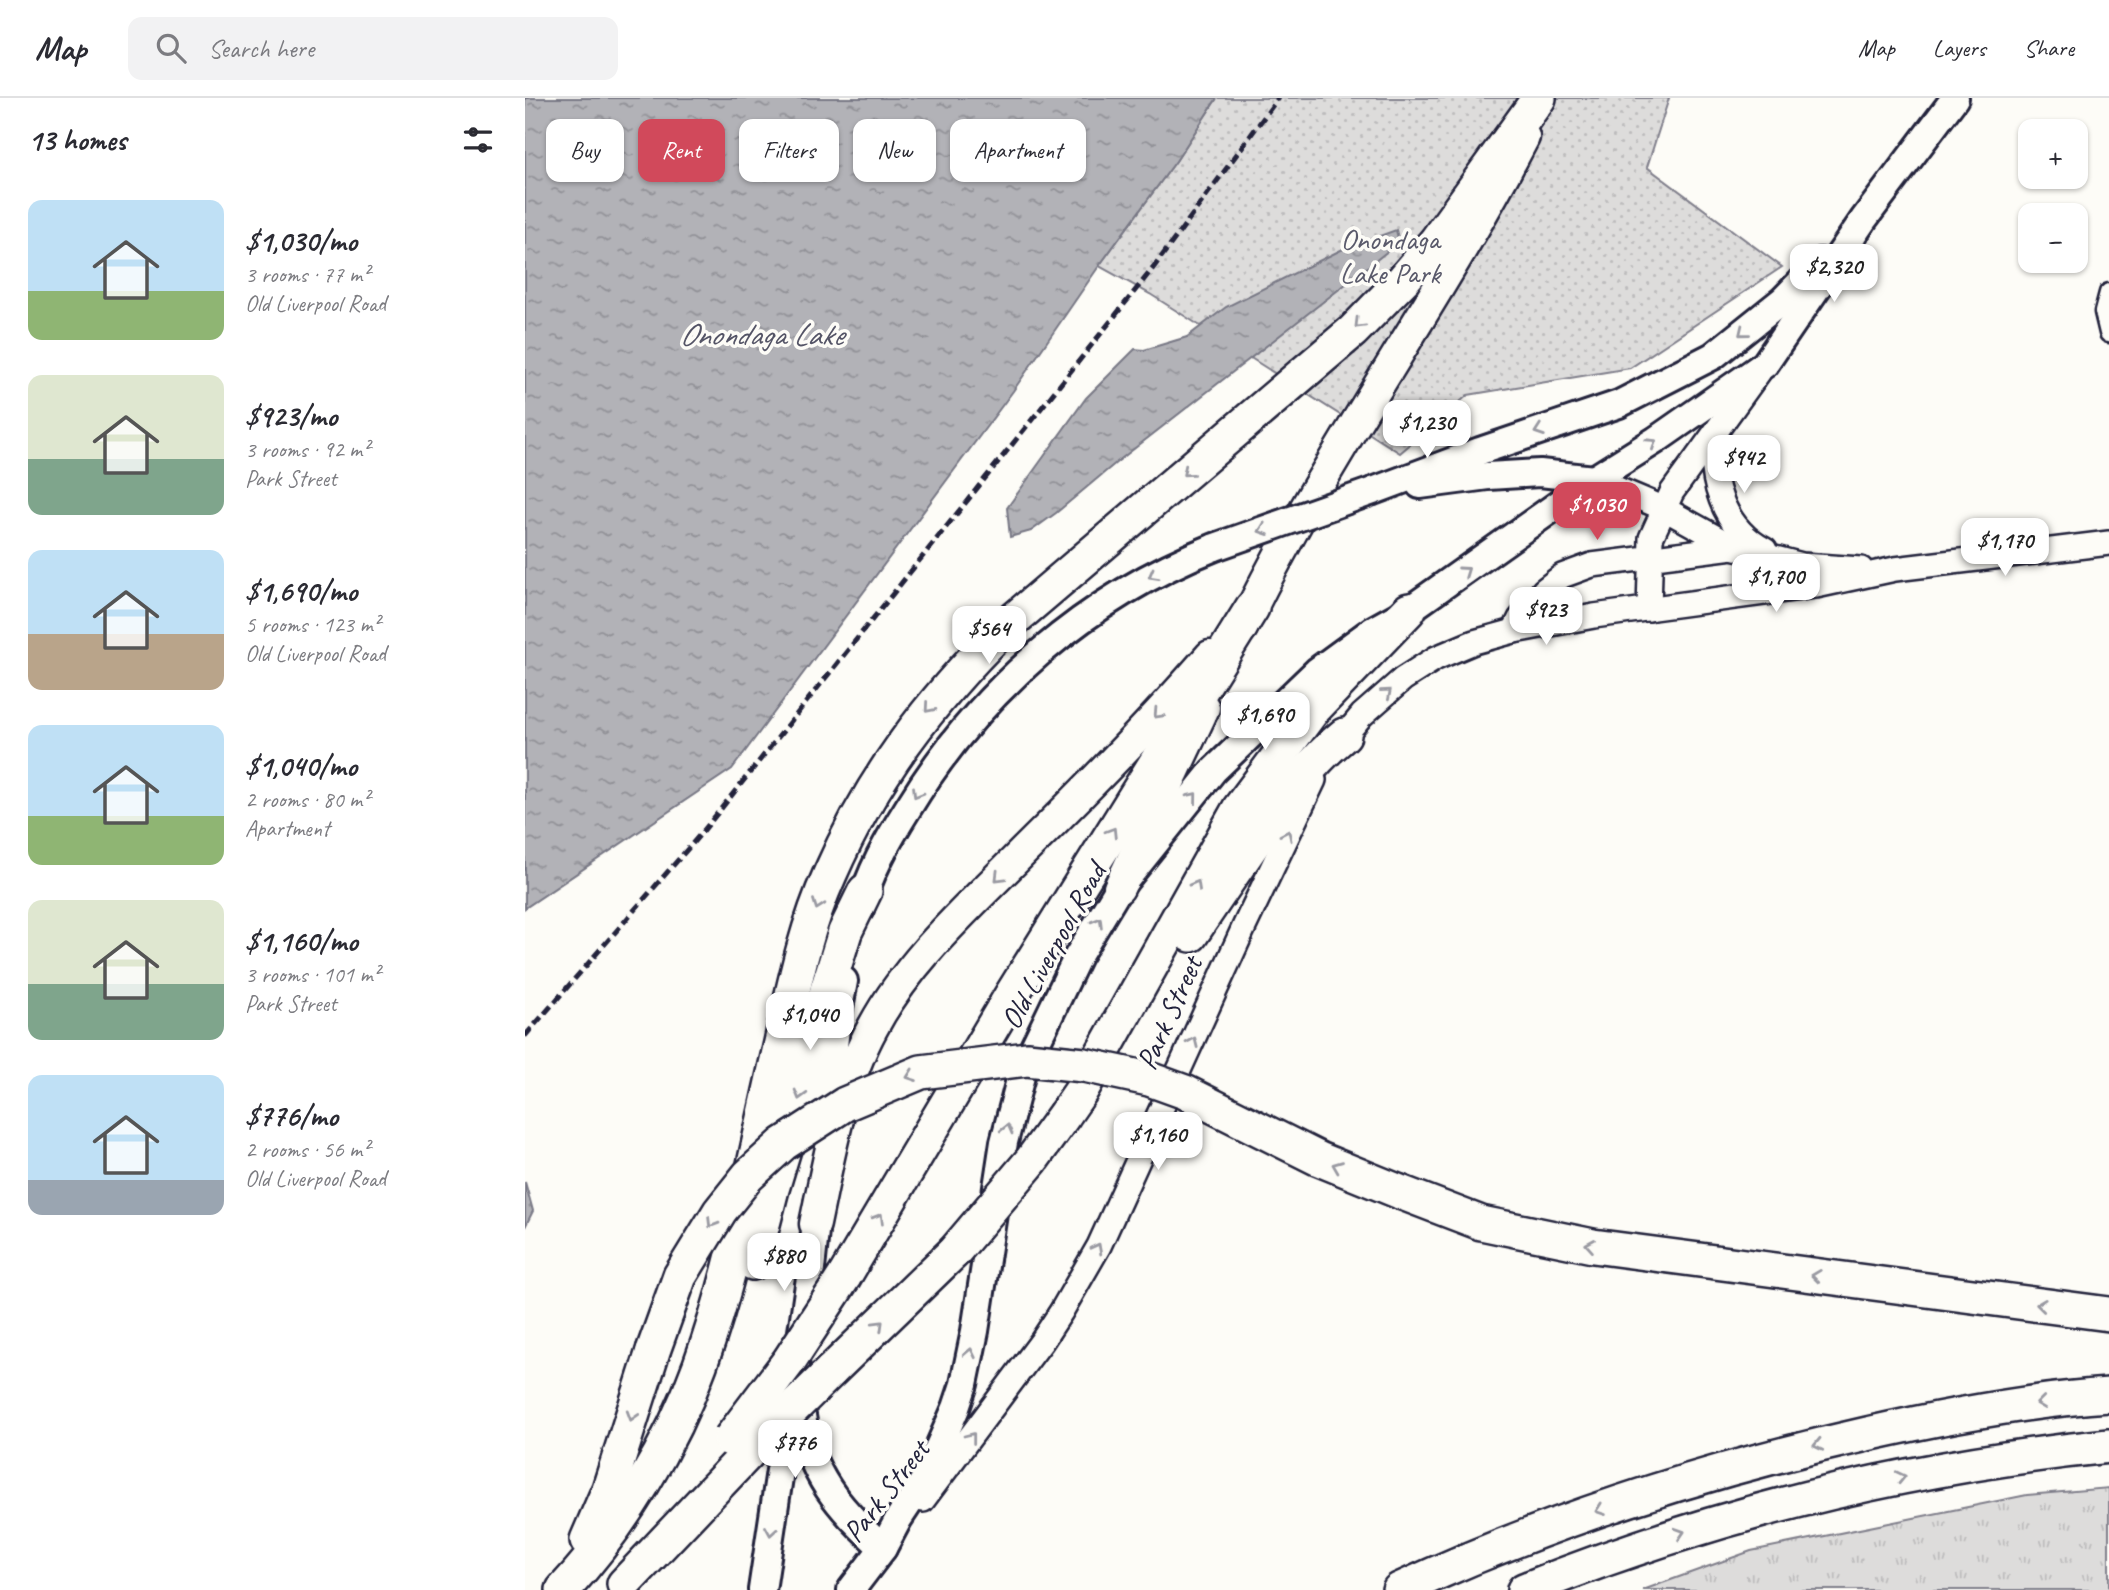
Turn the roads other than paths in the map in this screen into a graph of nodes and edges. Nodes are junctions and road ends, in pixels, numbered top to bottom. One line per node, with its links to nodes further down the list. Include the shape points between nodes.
1 (1539, 98): 33 (highway, one-way to 33, via 1404,279 1353,331 1004,628 922,716 880,776 829,875 807,937 722,1298 699,1367 658,1459 632,1503 583,1568)
2 (1545, 98): 17 (main road, via 1456,258 1330,463)
3 (1955, 98): 4 (main road, Old Liverpool Road)
4 (1864, 219): 7 (main road, Old Liverpool Road); 9 (main road, one-way to 9, via 1783,300 1713,356 1619,404)
5 (2109, 292): 6 (street, via 2104,312)
6 (2109, 334)
7 (1765, 364): 8 (street, Old Liverpool Road); 10 (main road, Old Liverpool Road, one-way to 7)
8 (1719, 426): 11 (street, Old Liverpool Road); 15 (street, via 1713,461 1717,489 1728,514 1757,547)
9 (1484, 463): 10 (main road); 23 (main road, one-way to 23, bridge, via 1373,491 1215,547 1170,566 1068,629 999,688 929,772 891,835)
10 (1594, 479): 11 (street); 19 (main road, Old Liverpool Road, one-way to 10)
11 (1663, 508): 13 (street); 14 (street, Old Liverpool Road, via 1651,538)
12 (2109, 543): 16 (street)
13 (1733, 547): 14 (street); 15 (street)
14 (1651, 557): 18 (street, Old Liverpool Road); 20 (street, via 1592,565 1563,576 1543,590)
15 (1780, 558): 16 (street, via 1802,565)
16 (1895, 569): 18 (street, Park Street, via 1816,586)
17 (1252, 608): 22 (main road); 25 (main road, one-way to 25, via 1091,785 948,927 897,986 865,1044 849,1086); 29 (highway, one-way to 17, bridge, via 1012,994)
18 (1649, 608): 20 (street, Park Street)
19 (1409, 610): 22 (main road, Old Liverpool Road, one-way to 19, via 1213,771 1301,684 1373,630); 24 (highway, one-way to 19, via 1239,809 1313,710)
20 (1514, 631): 21 (street, Park Street, one-way to 20, via 1403,679 1436,658)
21 (1344, 735): 24 (highway, via 1302,775 1101,1073); 31 (street, Park Street, one-way to 21, via 1007,1390 1073,1292 1119,1204 1308,789)
22 (1119, 888): 31 (main road, Old Liverpool Road, one-way to 22, via 937,1455 964,1384 1004,1142 1022,1072 1078,956)
23 (865, 891): 25 (main road, via 837,1018); 34 (highway, one-way to 34, via 845,933 827,990 724,1360 697,1426 642,1522)
24 (1065, 1114): 29 (highway, one-way to 24, bridge, via 830,1373 954,1252)
25 (815, 1224): 27 (main road)
26 (2109, 1314): 33 (highway, one-way to 33, bridge, via 1593,1246 1481,1223 1319,1159 1185,1092 1084,1065 1027,1059 922,1072 845,1104 783,1144 748,1176 720,1211 680,1276 610,1489)
27 (796, 1367): 31 (main road, via 805,1434 816,1469 845,1513); 35 (main road, one-way to 35)
28 (2109, 1395): 37 (highway, one-way to 37, via 1915,1423 1795,1450 1652,1492 1509,1542)
29 (742, 1444): 32 (highway)
30 (2109, 1446): 38 (highway, one-way to 30, via 1683,1532 1769,1509 1910,1475 2028,1454)
31 (883, 1548): 36 (main road, Park Street)
32 (621, 1587)
33 (560, 1590)
34 (590, 1590)
35 (762, 1590)
36 (851, 1590)
37 (1399, 1590)
38 (1524, 1590)

